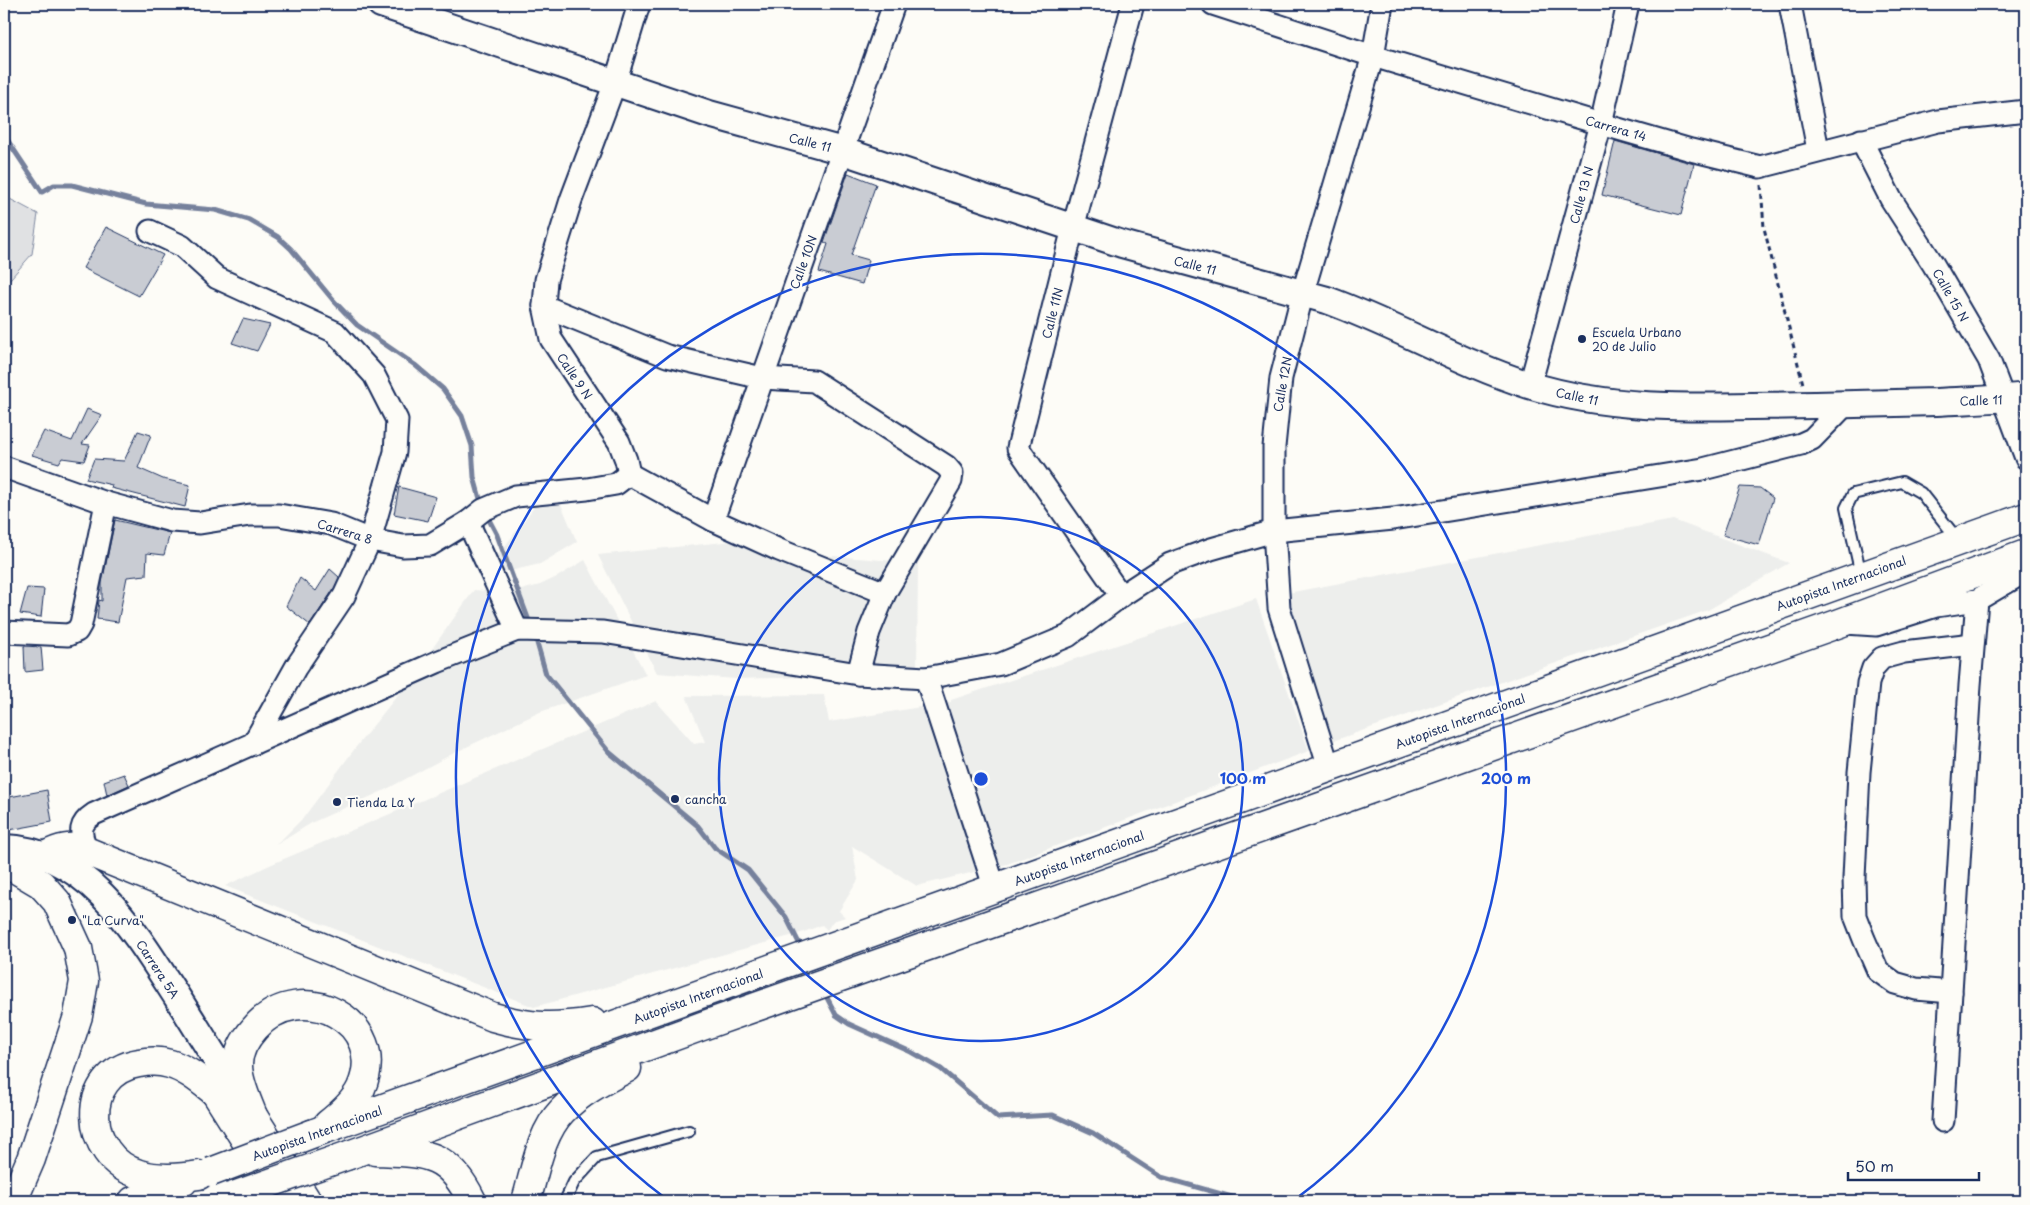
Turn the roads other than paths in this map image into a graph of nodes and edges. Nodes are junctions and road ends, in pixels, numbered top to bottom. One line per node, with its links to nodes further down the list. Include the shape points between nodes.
1 (381, 4): 10 (street, Calle 11)
2 (639, 4): 10 (street, Calle 9 N)
3 (894, 4): 14 (street, Calle 10N)
4 (1133, 4): 16 (street, Calle 11N)
5 (1213, 4): 9 (street, Carrera 14)
6 (1382, 4): 9 (street, Calle 12N)
7 (1628, 4): 12 (street, Calle 13 N)
8 (1790, 4): 15 (street)
9 (1373, 56): 12 (street, Carrera 14); 18 (street, Calle 12N)
10 (615, 83): 14 (street, Calle 11, via 709,114); 19 (street, Calle 9 N, via 546,280)
11 (2026, 111): 13 (street, via 1938,121)
12 (1601, 124): 15 (street, Carrera 14, via 1760,167); 21 (street, Calle 13 N)
13 (1861, 140): 15 (street); 22 (street, Calle 15 N, via 1892,199 1989,360)
14 (843, 150): 16 (street, Calle 11); 20 (street, Calle 10N)
15 (1818, 150)
16 (1074, 228): 18 (street, Calle 11, via 1157,255); 38 (street, Calle 11N, via 1018,448)
17 (150, 231): 32 (street, via 182,246 217,278 335,332 374,375 397,420 395,452)
18 (1303, 292): 21 (street, Calle 11, via 1360,312 1448,353); 31 (street, Calle 12N, via 1281,378 1274,447)
19 (544, 306): 20 (street, via 667,356); 26 (street, Calle 9 N, via 550,339 619,442)
20 (762, 378): 29 (street, Calle 10N); 37 (street, via 814,381 952,473 952,481)
21 (1530, 385): 23 (street, Calle 11, via 1589,400 1630,405)
22 (2016, 398): 23 (street, Calle 11); 24 (street, Calle 15 N)
23 (1845, 404): 31 (street, via 1812,439 1703,469 1393,519)
24 (2026, 458)
25 (4, 467): 27 (street, Carrera 8)
26 (628, 474): 29 (street); 30 (street, Carrera 8, via 616,484 516,496 483,510)
27 (106, 503): 32 (street, Carrera 8, via 172,521 200,523 250,515 279,515 331,524); 42 (street, via 77,631 68,635)
28 (2026, 517): 33 (main road, Autopista Internacional)
29 (712, 520): 37 (street)
30 (468, 522): 32 (street, Carrera 8, via 430,544 403,546); 41 (street)
31 (1274, 531): 38 (street, via 1170,564); 47 (street, Calle 12N, via 1279,608)
32 (370, 540): 46 (street, via 344,596 296,667)
33 (1959, 541): 36 (main road, Autopista Internacional); 36 (lane, via 1920,493 1902,482 1853,494 1846,508)
34 (2026, 554): 40 (main road)
35 (2026, 571): 39 (street)
36 (1862, 576): 47 (main road, Autopista Internacional)
37 (885, 593): 44 (street, via 869,632)
38 (1121, 596): 45 (street, via 1068,636 1001,664)
39 (1977, 600): 40 (street, via 1936,606 1876,625); 43 (street)
40 (1840, 623): 56 (main road)
41 (517, 630): 44 (street, via 603,632); 46 (street)
42 (4, 632)
43 (1973, 644): 54 (street); 54 (street, via 1904,652 1882,658 1873,668 1868,683 1859,772 1854,878 1856,916 1864,939 1878,971 1895,983 1916,989)
44 (858, 674): 45 (street)
45 (926, 678): 53 (street)
46 (253, 744): 49 (street, via 84,820 81,828)
47 (1329, 768): 53 (main road, Autopista Internacional)
48 (4, 848): 51 (street, Carrera 5A)
49 (86, 850): 51 (main road, via 64,848); 55 (main road, via 433,994 506,1021 531,1027 561,1027)
50 (4, 855): 57 (street, Carrera 5A, via 24,859 49,870 84,894 104,914)
51 (45, 856): 58 (street, Carrera 5A, via 80,877 128,924)
52 (4, 862): 65 (main road, via 41,884 58,902 78,948 84,981 78,1016 31,1159)
53 (996, 889): 55 (main road, Autopista Internacional)
54 (1951, 992): 59 (street)
55 (648, 1014): 60 (main road, Autopista Internacional)
56 (705, 1025): 62 (main road); 70 (main road, via 589,1089 561,1112 548,1132)
57 (215, 1092): 63 (main road, via 188,1072 169,1063 140,1063 126,1066 110,1078 100,1092 95,1110 101,1143 108,1155 122,1166 159,1178); 67 (main road)
58 (253, 1116): 60 (main road, via 238,1066 244,1044 270,1015 293,1005 313,1004 334,1011 349,1023 361,1041 366,1060 358,1094 349,1106); 68 (main road)
59 (1943, 1121)
60 (318, 1131): 63 (main road, Autopista Internacional, bridge)
61 (688, 1131): 71 (lane, via 597,1157 574,1182)
62 (355, 1153): 64 (main road, bridge); 69 (main road, via 413,1153 438,1160 460,1179)
63 (205, 1174): 66 (main road, Autopista Internacional)
64 (236, 1200)
65 (13, 1201)
66 (133, 1201)
67 (284, 1201)
68 (307, 1201)
69 (472, 1201)
70 (526, 1201)
71 (565, 1201)

